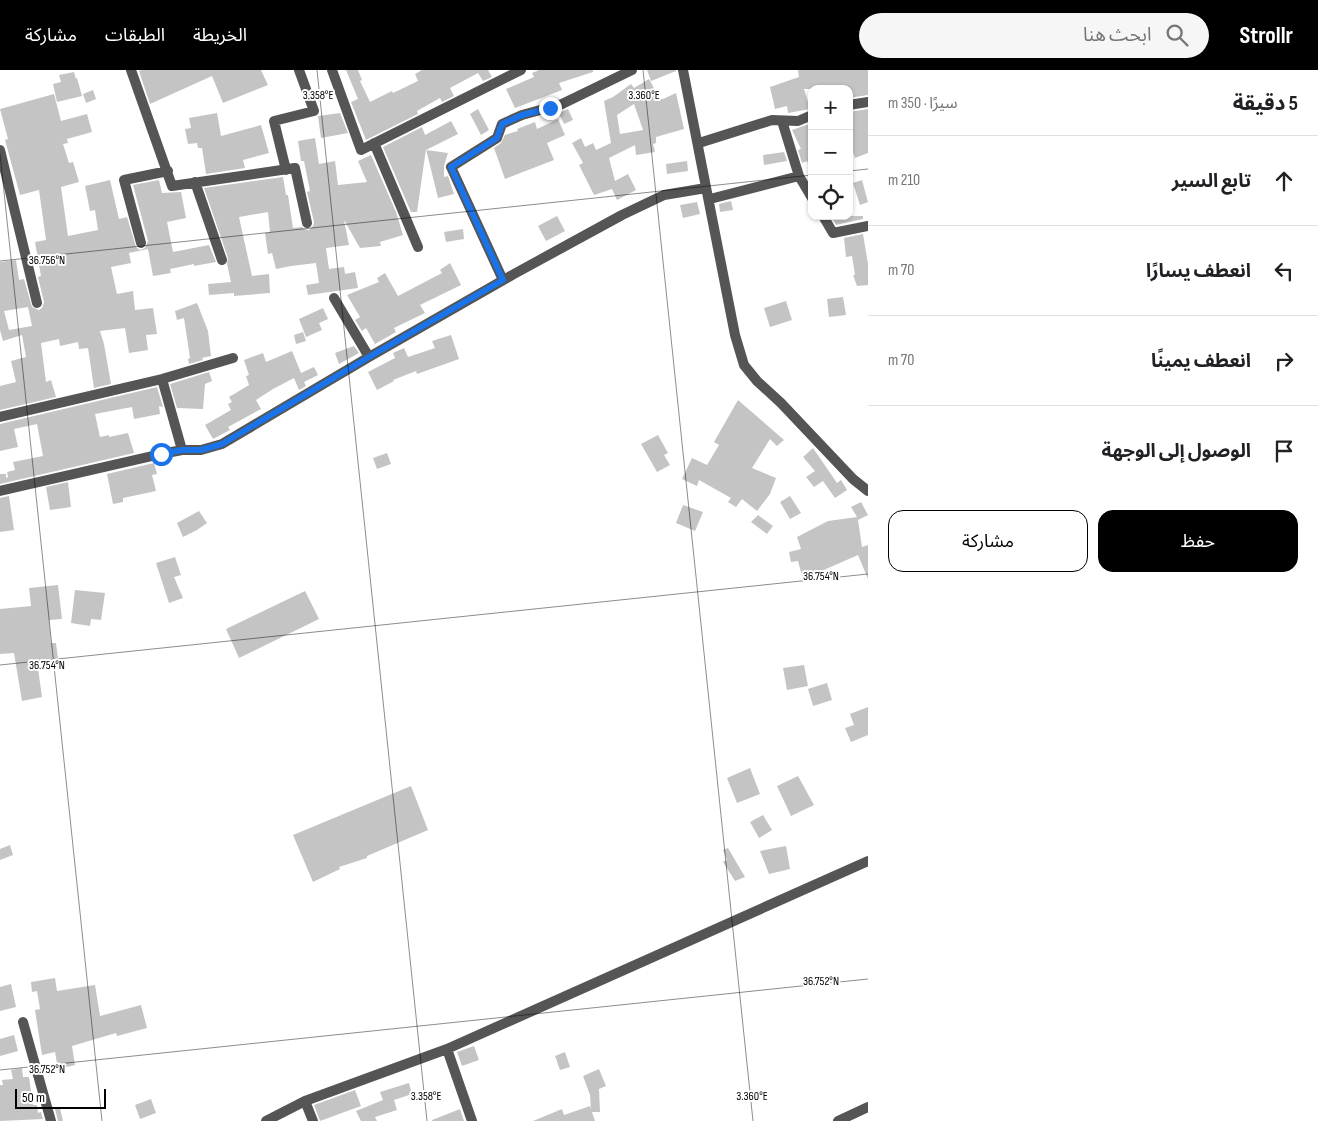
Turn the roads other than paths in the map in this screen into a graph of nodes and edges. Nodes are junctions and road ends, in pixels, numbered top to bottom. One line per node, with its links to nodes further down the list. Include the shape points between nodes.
1 (299, 70): 14 (street, via 314,111 274,120)
2 (332, 70): 11 (street, via 361,150)
3 (520, 70): 11 (street)
4 (632, 70): 27 (street, via 562,104 502,124 497,138 451,167)
5 (683, 70): 12 (street)
6 (134, 71): 15 (street)
7 (868, 102): 8 (street)
8 (853, 104)
9 (808, 117): 10 (street, via 798,121)
10 (782, 121): 12 (street, via 772,120); 16 (street)
11 (374, 143): 25 (street)
12 (699, 143): 18 (street)
13 (0, 150): 29 (street)
14 (286, 170): 17 (street); 22 (street, via 295,168)
15 (168, 171): 17 (street, via 172,186); 24 (street, via 124,180)
16 (799, 176): 19 (street); 20 (street)
17 (195, 182): 26 (street)
18 (706, 188): 20 (street); 27 (street, via 664,195)
19 (808, 191)
20 (710, 199): 35 (street, via 735,335 744,364 853,479)
21 (825, 220): 23 (street, via 833,233)
22 (308, 223)
23 (868, 226)
24 (141, 242)
25 (418, 247)
26 (222, 260)
27 (503, 280): 30 (street)
28 (334, 298): 30 (street)
29 (37, 303)
30 (369, 357): 34 (street, via 222,444 201,450)
31 (233, 358): 32 (street)
32 (162, 380): 33 (street); 34 (street)
33 (0, 417)
34 (182, 450): 36 (street)
35 (868, 490)
36 (0, 491)
37 (868, 861): 39 (street)
38 (23, 1022): 42 (street)
39 (447, 1049): 40 (street); 45 (street)
40 (306, 1101): 43 (street); 44 (street)
41 (868, 1107): 46 (street)
42 (51, 1121)
43 (266, 1121)
44 (313, 1121)
45 (472, 1121)
46 (838, 1121)

